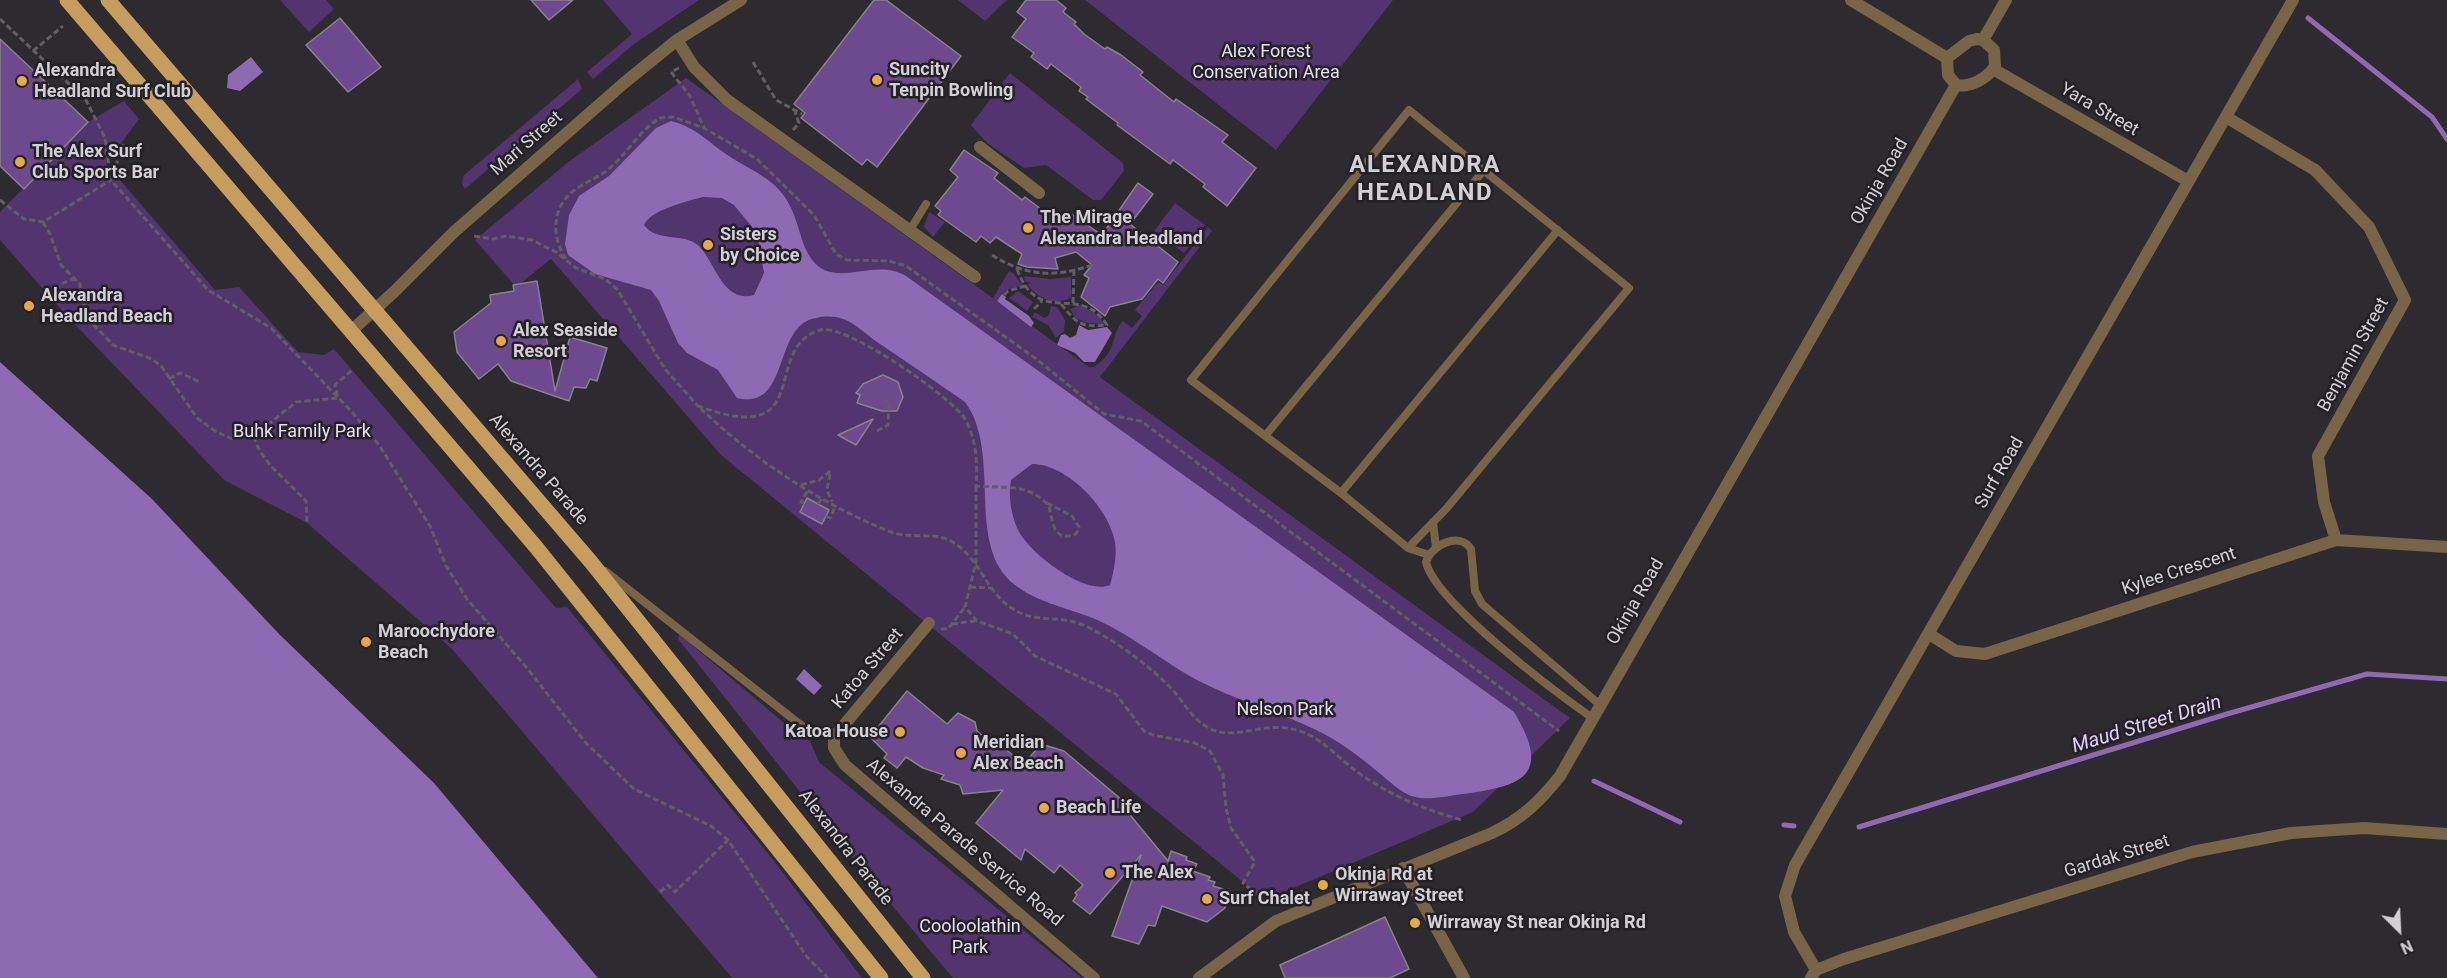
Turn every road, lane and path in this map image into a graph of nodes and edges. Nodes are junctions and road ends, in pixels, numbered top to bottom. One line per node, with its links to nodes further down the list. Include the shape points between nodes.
1 (67, 0): 48 (main road)
2 (108, 0): 47 (main road, Alexandra Parade)
3 (741, 0): 9 (street, Mari Street)
4 (1851, 0): 12 (street)
5 (2006, 0): 10 (street)
6 (2293, 0): 18 (street, Surf Road)
7 (0, 18): 11 (path)
8 (63, 26): 11 (path)
9 (677, 40): 19 (path, via 681,66 671,72 690,96); 20 (street, via 694,67 727,100); 32 (street, Mari Street)
10 (1983, 40): 12 (street, via 1969,41); 14 (street, via 1994,50)
11 (33, 51): 24 (path, via 86,100 97,118 105,138)
12 (1947, 58): 15 (street, via 1948,75)
13 (753, 62): 16 (path, via 776,100)
14 (1993, 69): 15 (street, via 1969,86); 25 (street, Yara Street)
15 (1956, 85): 86 (street, Okinja Road)
16 (795, 110): 17 (path); 20 (path, via 798,123)
17 (802, 114)
18 (2226, 117): 25 (street, Surf Road); 72 (street, Benjamin Street, via 2315,170 2369,227 2405,300 2318,456 2324,502)
19 (704, 128): 34 (path, via 673,117 660,118 606,171 571,192 558,214 555,236); 88 (path, via 742,149 772,172 814,215 836,254 854,261 898,263 1035,358 1104,414 1141,421)
20 (785, 141): 30 (street)
21 (124, 142): 24 (path)
22 (980, 147): 26 (street)
23 (1484, 170): 31 (lane); 59 (lane); 59 (lane, via 1409,110 1191,380)
24 (111, 180): 29 (path); 53 (path, via 208,290 271,328)
25 (2188, 181): 85 (street, Surf Road)
26 (1039, 193)
27 (0, 200): 29 (path, via 24,219)
28 (926, 204): 30 (lane)
29 (43, 222): 39 (path, via 61,265)
30 (910, 230): 38 (street)
31 (1558, 230): 63 (lane); 70 (lane, via 1629,288)
32 (454, 232): 34 (path, via 532,240); 47 (street, Mari Street)
33 (992, 255): 36 (path)
34 (566, 259): 56 (path, via 617,289 665,369)
35 (1092, 265): 37 (path)
36 (1017, 270): 37 (path, via 1043,274); 40 (path)
37 (1074, 270): 44 (path)
38 (975, 277)
39 (75, 278): 42 (path, via 61,284); 50 (path, via 91,322 113,345 152,359)
40 (1025, 286): 41 (path); 43 (path)
41 (1004, 295)
42 (50, 297)
43 (1042, 301): 45 (path); 46 (path)
44 (1073, 303): 45 (path); 45 (path, via 1089,306 1107,325 1081,323 1067,315)
45 (1063, 305)
46 (1034, 309)
47 (374, 310): 48 (street, Mari Street); 77 (main road, Alexandra Parade)
48 (350, 332): 98 (main road, via 536,548)
49 (352, 370): 52 (path)
50 (169, 379): 51 (path, via 180,373); 58 (path, via 206,426 232,439)
51 (200, 382)
52 (335, 385): 53 (path); 54 (path)
53 (326, 386): 54 (path)
54 (338, 398): 58 (path, via 296,402); 92 (path, via 379,445 430,526 446,566 467,599 585,742 634,789 711,826)
55 (885, 399): 57 (path, via 889,407 888,425)
56 (698, 406): 60 (path, via 745,448); 61 (path, via 733,418 745,419 762,413 779,398 801,340 821,329 838,330 918,378 959,411 968,422)
57 (878, 431)
58 (254, 436): 71 (path, via 256,446 306,501)
59 (1265, 436): 63 (lane)
60 (800, 485): 62 (path); 68 (path, via 819,480 832,470 827,490)
61 (978, 486): 66 (path, via 1011,486 1033,493); 78 (path)
62 (808, 490): 64 (path); 65 (path, via 801,502)
63 (1341, 493): 74 (lane)
64 (822, 498): 67 (path); 68 (path)
65 (804, 503)
66 (1047, 503): 66 (path, via 1076,519 1080,527 1076,534 1068,537 1055,532)
67 (818, 504)
68 (835, 505): 69 (path, via 830,518); 78 (path, via 893,533 942,538)
69 (826, 516)
70 (1433, 522): 74 (lane); 75 (lane)
71 (308, 523)
72 (2336, 540): 73 (street, Kylee Crescent); 85 (street, Kylee Crescent, via 1985,654 1956,651)
73 (2447, 547)
74 (1408, 548): 76 (lane)
75 (1436, 548): 76 (lane); 86 (lane, via 1457,540 1468,544 1475,591 1482,604)
76 (1429, 555): 87 (lane, via 1426,562 1432,578 1468,617)
77 (591, 562): 89 (lane, via 630,588 802,726); 99 (main road, Alexandra Parade)
78 (976, 562): 79 (path); 80 (path)
79 (970, 587): 80 (path); 81 (path)
80 (992, 588): 90 (path, via 1020,614 1073,621 1116,643 1158,676 1194,718 1206,726 1230,732 1279,726 1295,729 1404,800)
81 (965, 607): 82 (path); 84 (path)
82 (977, 621): 84 (path); 95 (path, via 1004,629 1035,656 1116,694 1144,730 1195,743 1210,751 1223,774 1231,828 1255,862 1243,883)
83 (929, 623): 84 (path, via 941,629 948,629); 89 (street, Katoa Street)
84 (951, 624)
85 (1929, 634): 96 (street, Surf Road, via 1795,865 1785,896 1794,932)
86 (1599, 704): 87 (street, Okinja Road)
87 (1591, 717): 93 (street, Okinja Road, via 1560,776 1517,821)
88 (1560, 731)
89 (834, 737): 100 (street, Alexandra Parade Service Road, via 834,748 845,765)
90 (1462, 820)
91 (2447, 834): 96 (street, Gardak Street, via 2364,828 2291,833 2192,852)
92 (728, 840): 94 (path, via 675,892 668,885); 97 (path, via 807,957)
93 (1403, 868): 101 (street, Okinja Road, via 1276,921); 102 (street)
94 (660, 892)
95 (1267, 903)
96 (1813, 974)
97 (828, 978)
98 (881, 978)
99 (923, 978)
100 (1094, 978)
101 (1199, 978)
102 (1464, 978)

